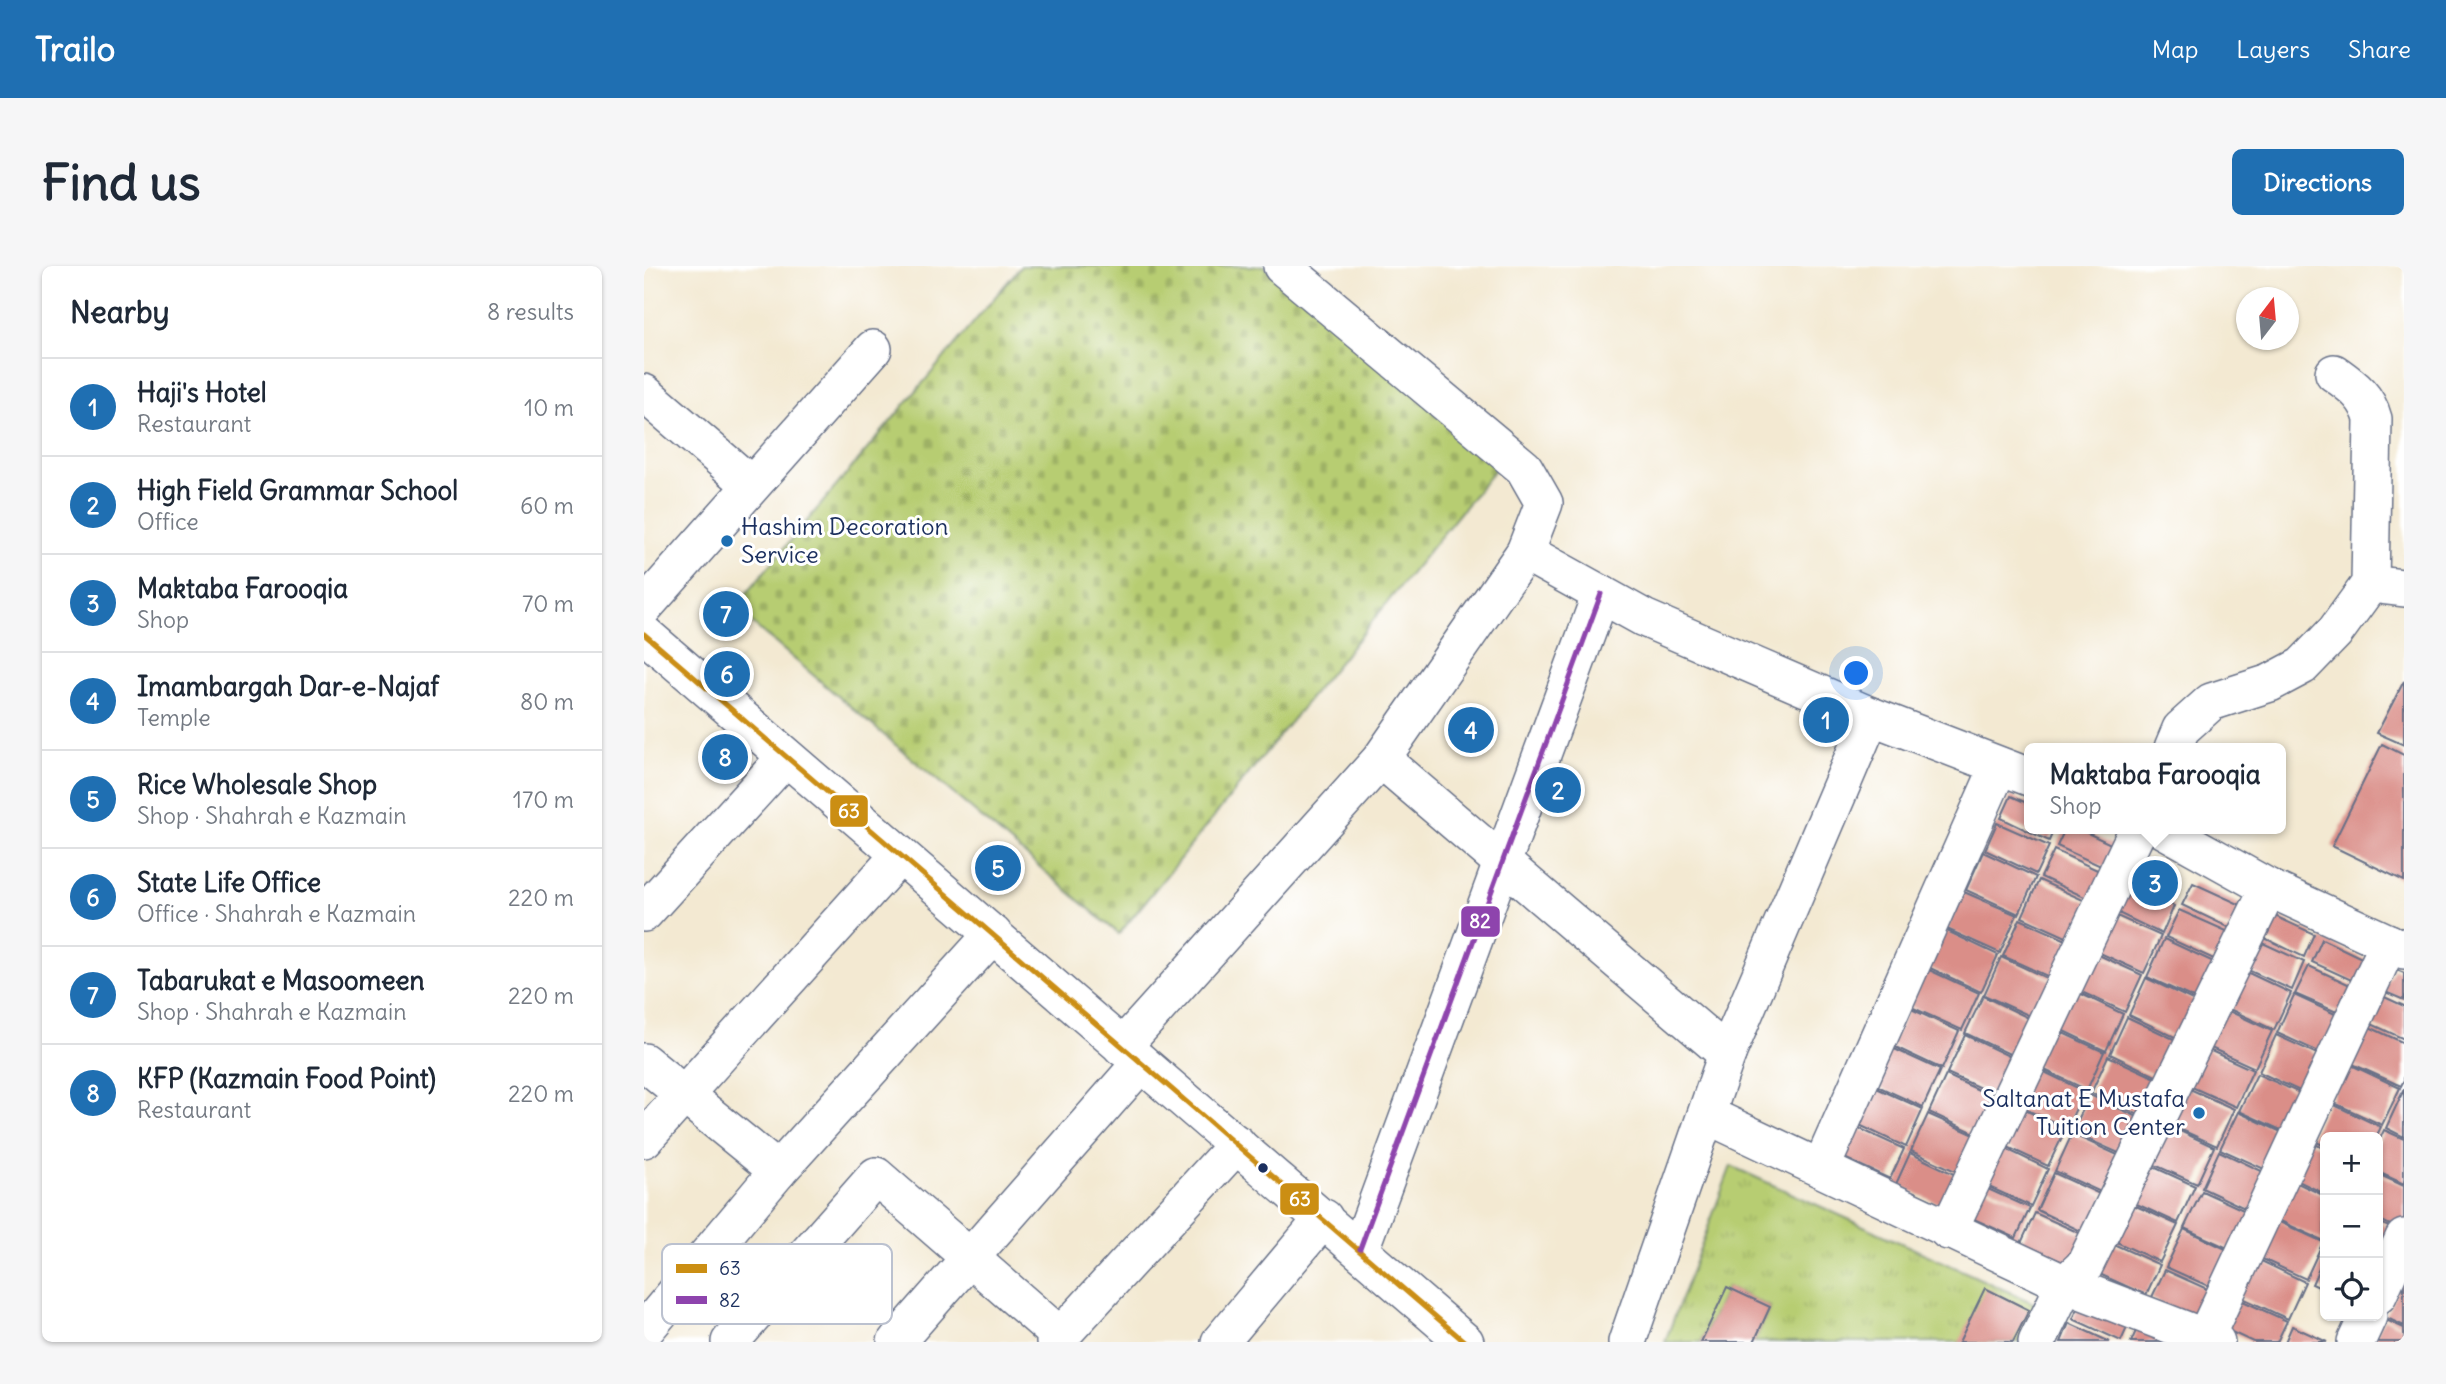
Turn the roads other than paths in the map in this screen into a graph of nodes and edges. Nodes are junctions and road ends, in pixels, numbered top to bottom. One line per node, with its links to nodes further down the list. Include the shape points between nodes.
1 (1282, 266): 6 (street, via 1524,468 1544,503)
2 (873, 349): 5 (street)
3 (2334, 373): 7 (street, via 2360,392 2373,419)
4 (644, 393): 5 (street)
5 (750, 484): 9 (street)
6 (1525, 552): 8 (street); 14 (street)
7 (2387, 586): 12 (street, via 2302,666 2270,683 2211,702 2181,729)
8 (1601, 594): 11 (street, via 1644,618); 19 (street)
9 (644, 607)
10 (644, 634): 13 (street)
11 (1871, 716): 15 (street); 24 (street)
12 (2175, 743)
13 (786, 757): 18 (street); 21 (street)
14 (1381, 759): 19 (street); 25 (street)
15 (2014, 771): 31 (street)
16 (2136, 834): 34 (street)
17 (2172, 834): 20 (street)
18 (900, 855): 22 (street); 27 (street)
19 (1504, 863): 24 (street); 38 (street)
20 (2269, 888): 23 (street); 40 (street)
21 (644, 913)
22 (993, 934): 25 (street); 32 (street)
23 (2397, 947): 47 (street)
24 (1727, 1054): 28 (street)
25 (1132, 1055): 30 (street); 39 (street)
26 (644, 1062): 27 (street)
27 (682, 1093): 29 (street); 32 (street)
28 (1707, 1115): 31 (street); 52 (street)
29 (644, 1139)
30 (1237, 1144): 33 (street); 46 (street)
31 (1822, 1166): 34 (street)
32 (778, 1171): 36 (street)
33 (1324, 1218): 38 (street); 50 (street)
34 (1948, 1231): 40 (street)
35 (2404, 1238): 41 (street)
36 (717, 1244)
37 (816, 1244): 39 (street, via 876,1176)
38 (1360, 1249): 51 (street)
39 (970, 1256): 46 (street); 49 (street)
40 (2075, 1279): 47 (street); 53 (street)
41 (2383, 1284)
42 (662, 1310): 45 (street)
43 (2366, 1321): 54 (street)
44 (746, 1324): 48 (street)
45 (644, 1331)
46 (1057, 1339)
47 (2208, 1340)
48 (730, 1342)
49 (896, 1342)
50 (1220, 1342)
51 (1465, 1342)
52 (1627, 1342)
53 (2037, 1342)
54 (2356, 1342)

